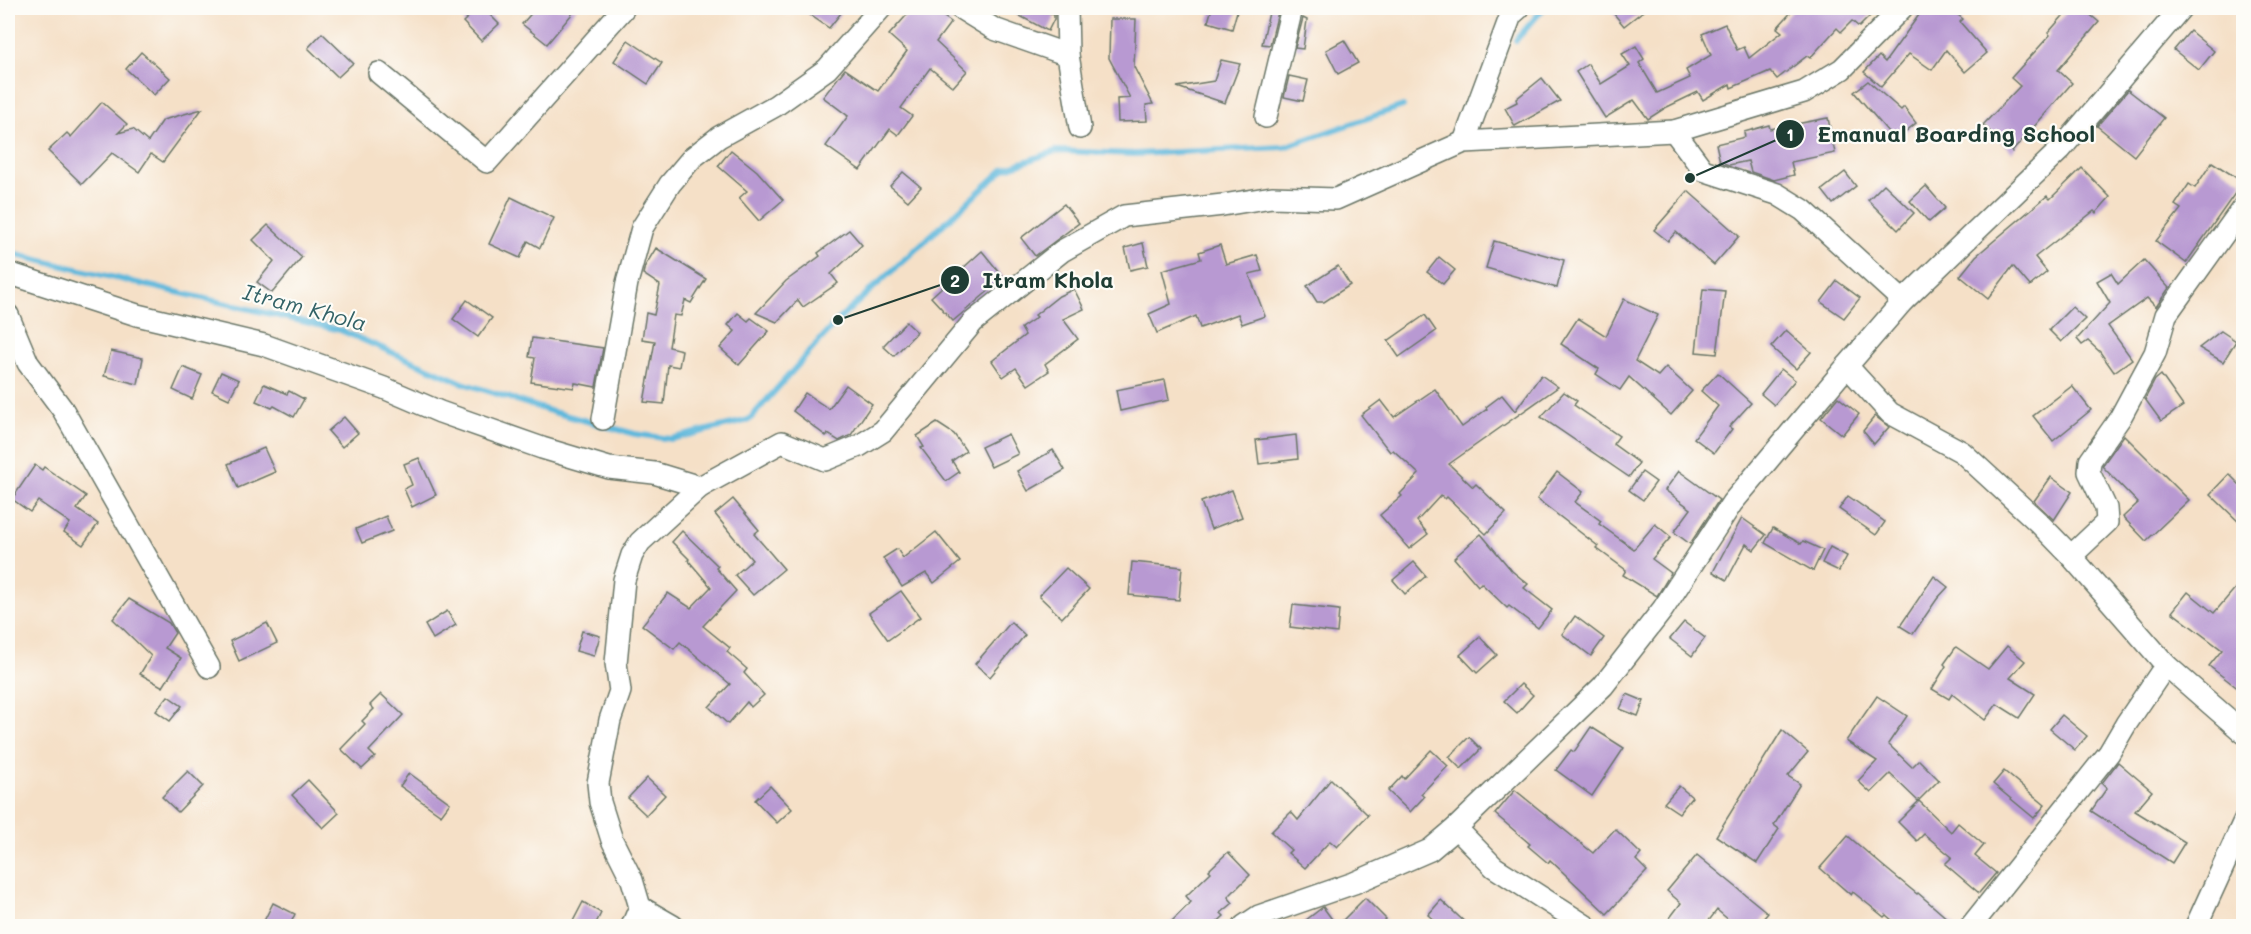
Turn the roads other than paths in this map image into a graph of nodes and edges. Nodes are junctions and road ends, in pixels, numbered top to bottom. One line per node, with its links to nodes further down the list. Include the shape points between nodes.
1 (624, 8): 10 (street, via 487,162)
2 (880, 8): 20 (street, via 828,69 775,106 719,137 692,158 670,184 642,228 627,283)
3 (960, 8): 9 (street, via 994,29)
4 (1067, 8): 9 (street)
5 (1292, 8): 11 (street)
6 (1519, 8): 14 (street, via 1511,15)
7 (1902, 8): 13 (street, via 1842,69 1803,92)
8 (2181, 8): 17 (street, via 2061,149)
9 (1068, 55): 12 (street)
10 (379, 73)
11 (1266, 117)
12 (1080, 128)
13 (1674, 131): 14 (street); 17 (street, via 1703,170 1778,194 1803,210)
14 (1464, 142): 21 (street, via 1336,198 1272,197 1124,216 1062,251 973,322 883,431 825,460 782,441)
15 (2244, 206): 22 (street, via 2166,315 2155,353 2120,418 2090,461 2089,472 2106,508 2107,522)
16 (8, 273): 21 (street, via 137,315 264,345 542,448 609,468 654,473)
17 (1903, 301): 19 (street)
18 (8, 315): 24 (street, via 28,363 63,410)
19 (1847, 366): 22 (street, via 1890,413 1962,452); 27 (street, via 1732,503 1662,609 1603,686)
20 (603, 419)
21 (700, 487): 28 (street, via 640,542 624,580 616,663 620,691 598,783 612,840 632,880)
22 (2071, 556): 23 (street)
23 (2166, 665): 25 (street); 33 (street, via 2109,753)
24 (209, 667)
25 (2244, 733)
26 (2244, 821): 34 (street)
27 (1456, 828): 31 (street, via 1430,850 1353,884 1259,916); 32 (street, via 1494,867)
28 (640, 907): 29 (street); 30 (street)
29 (632, 927)
30 (673, 927)
31 (1244, 927)
32 (1586, 927)
33 (1971, 927)
34 (2196, 927)

